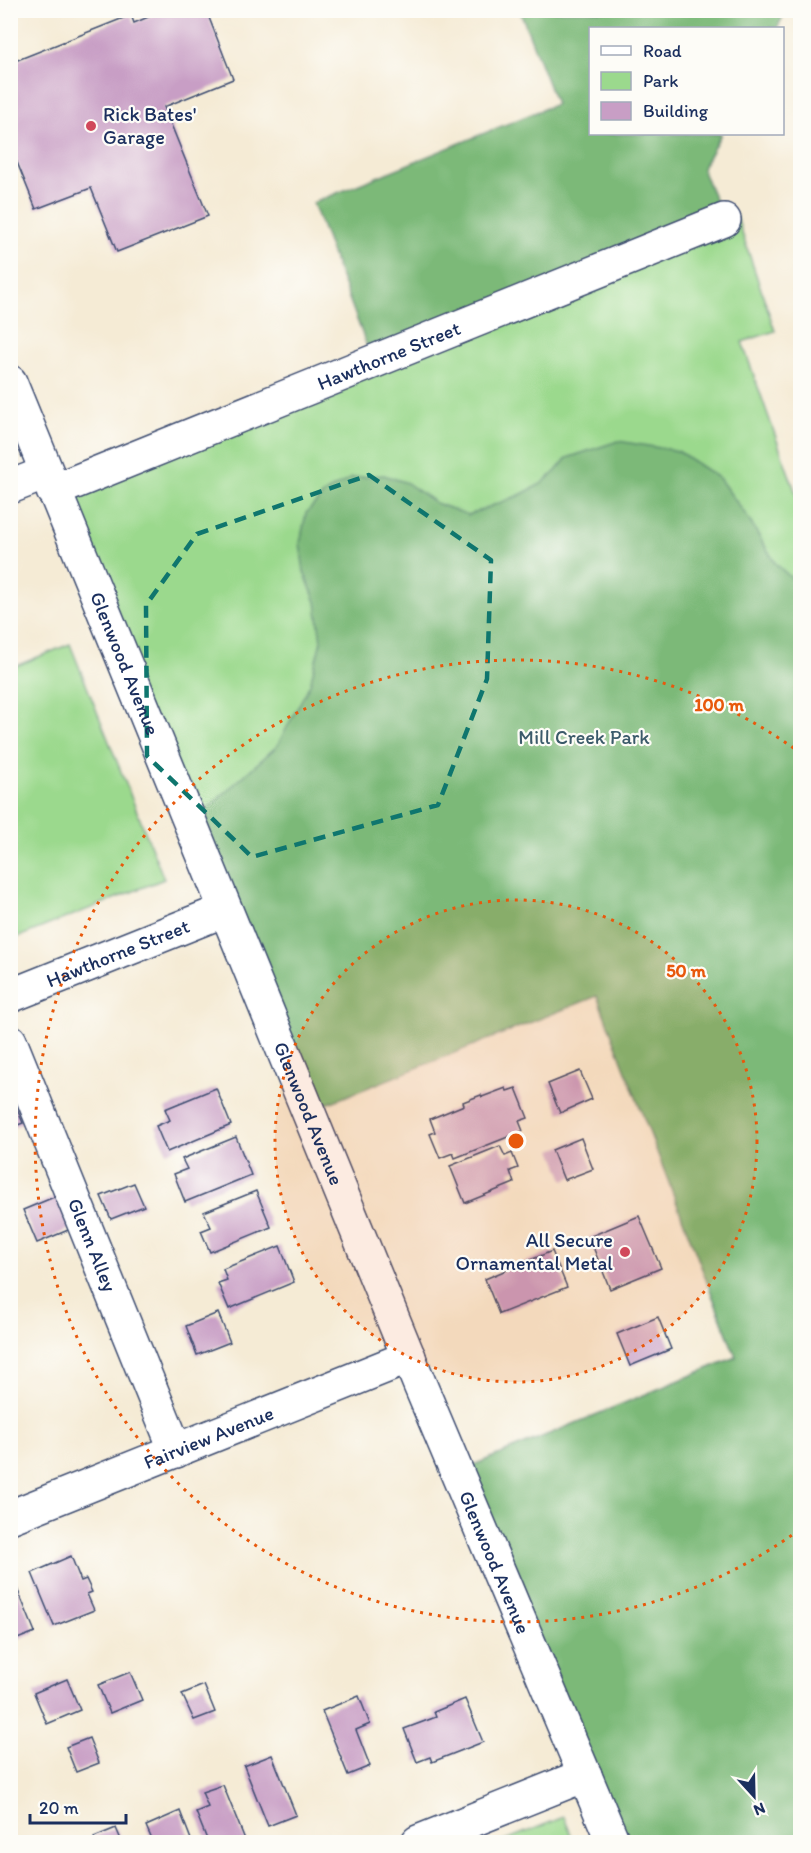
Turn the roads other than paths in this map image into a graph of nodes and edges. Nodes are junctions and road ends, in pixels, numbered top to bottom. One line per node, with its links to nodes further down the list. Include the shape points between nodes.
1 (724, 220): 3 (street, Hawthorne Street)
2 (10, 382): 3 (street, Glenwood Avenue)
3 (50, 482): 4 (street, Hawthorne Street); 5 (street, Glenwood Avenue)
4 (10, 487)
5 (225, 910): 6 (street, Hawthorne Street); 8 (street, Glenwood Avenue)
6 (10, 996)
7 (10, 1041): 9 (street, Glenn Alley)
8 (409, 1357): 9 (street, Fairview Avenue); 11 (street, Glenwood Avenue)
9 (176, 1451): 10 (street, Fairview Avenue)
10 (10, 1517)
11 (585, 1775): 12 (street); 13 (street, Glenwood Avenue)
12 (418, 1842)
13 (612, 1842)

